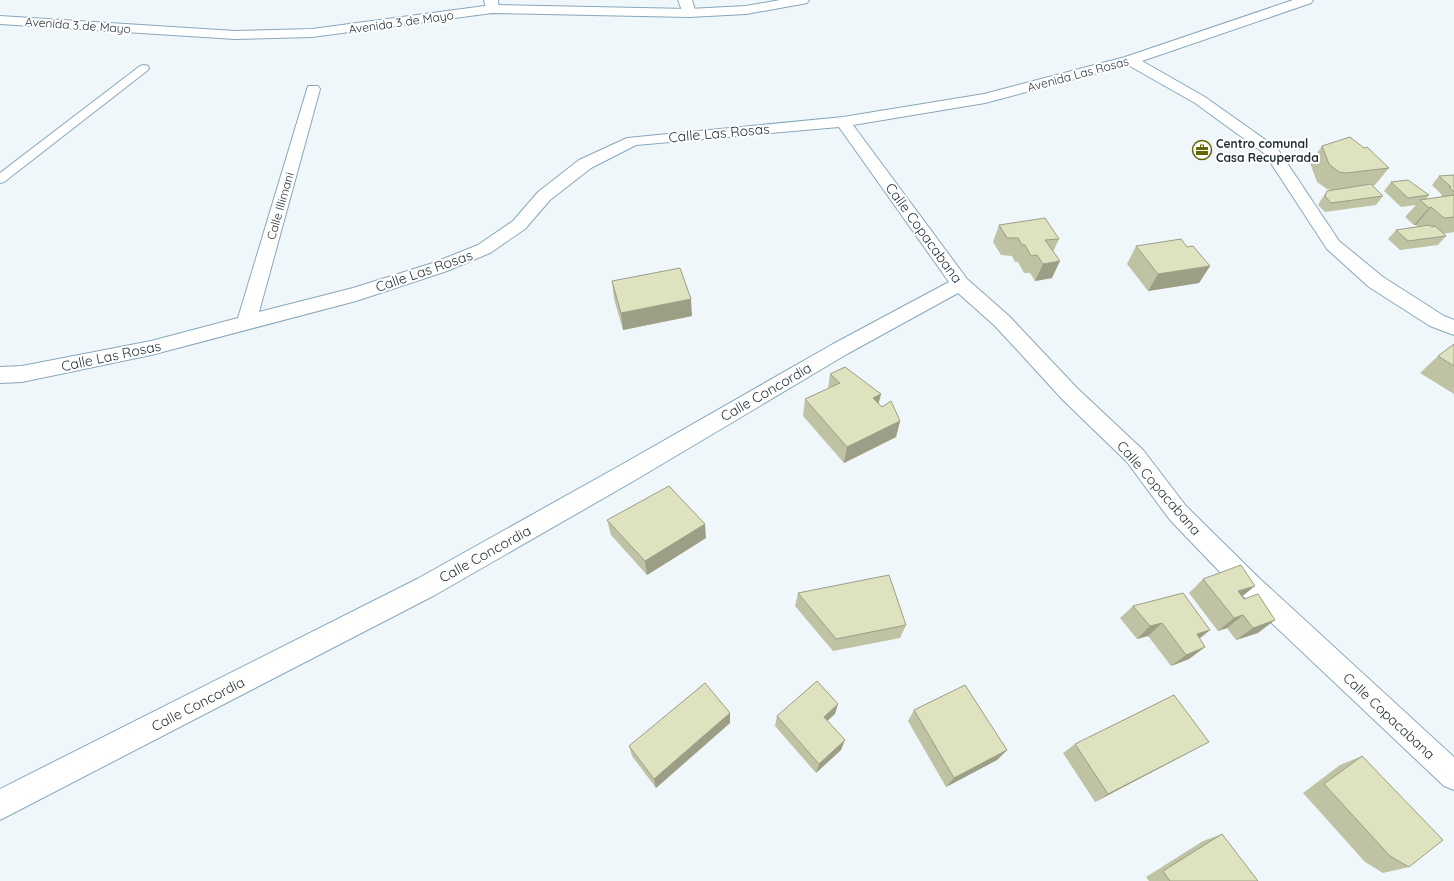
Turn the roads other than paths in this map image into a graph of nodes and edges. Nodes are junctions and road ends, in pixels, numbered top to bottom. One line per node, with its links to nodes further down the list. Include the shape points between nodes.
1 (802, 0): 4 (street, Avenida 3 de Mayo, via 746,10)
2 (1306, 0): 6 (street, Avenida Las Rosas)
3 (491, 5): 4 (street, Avenida 3 de Mayo); 5 (street, Avenida 3 de Mayo, via 312,33 235,35)
4 (687, 6)
5 (0, 20)
6 (1130, 60): 9 (street, Avenida Las Rosas, via 985,98); 13 (street, via 1200,100 1271,151 1333,246 1376,282 1437,321)
7 (144, 68): 10 (lane)
8 (313, 89): 12 (street, Calle Illimani)
9 (843, 122): 11 (street, Calle Copacabana); 12 (street, Calle Las Rosas, via 634,141 585,164 544,196 519,225 484,249 440,267 356,294)
10 (0, 179)
11 (960, 284): 15 (street, Calle Copacabana, via 1002,321 1070,394 1135,456 1178,513 1250,586); 16 (street, Calle Concordia, via 840,349 426,587)
12 (247, 322): 14 (street, Calle Las Rosas, via 151,348 22,374)
13 (1454, 328)
14 (0, 375)
15 (1454, 776)
16 (0, 806)

